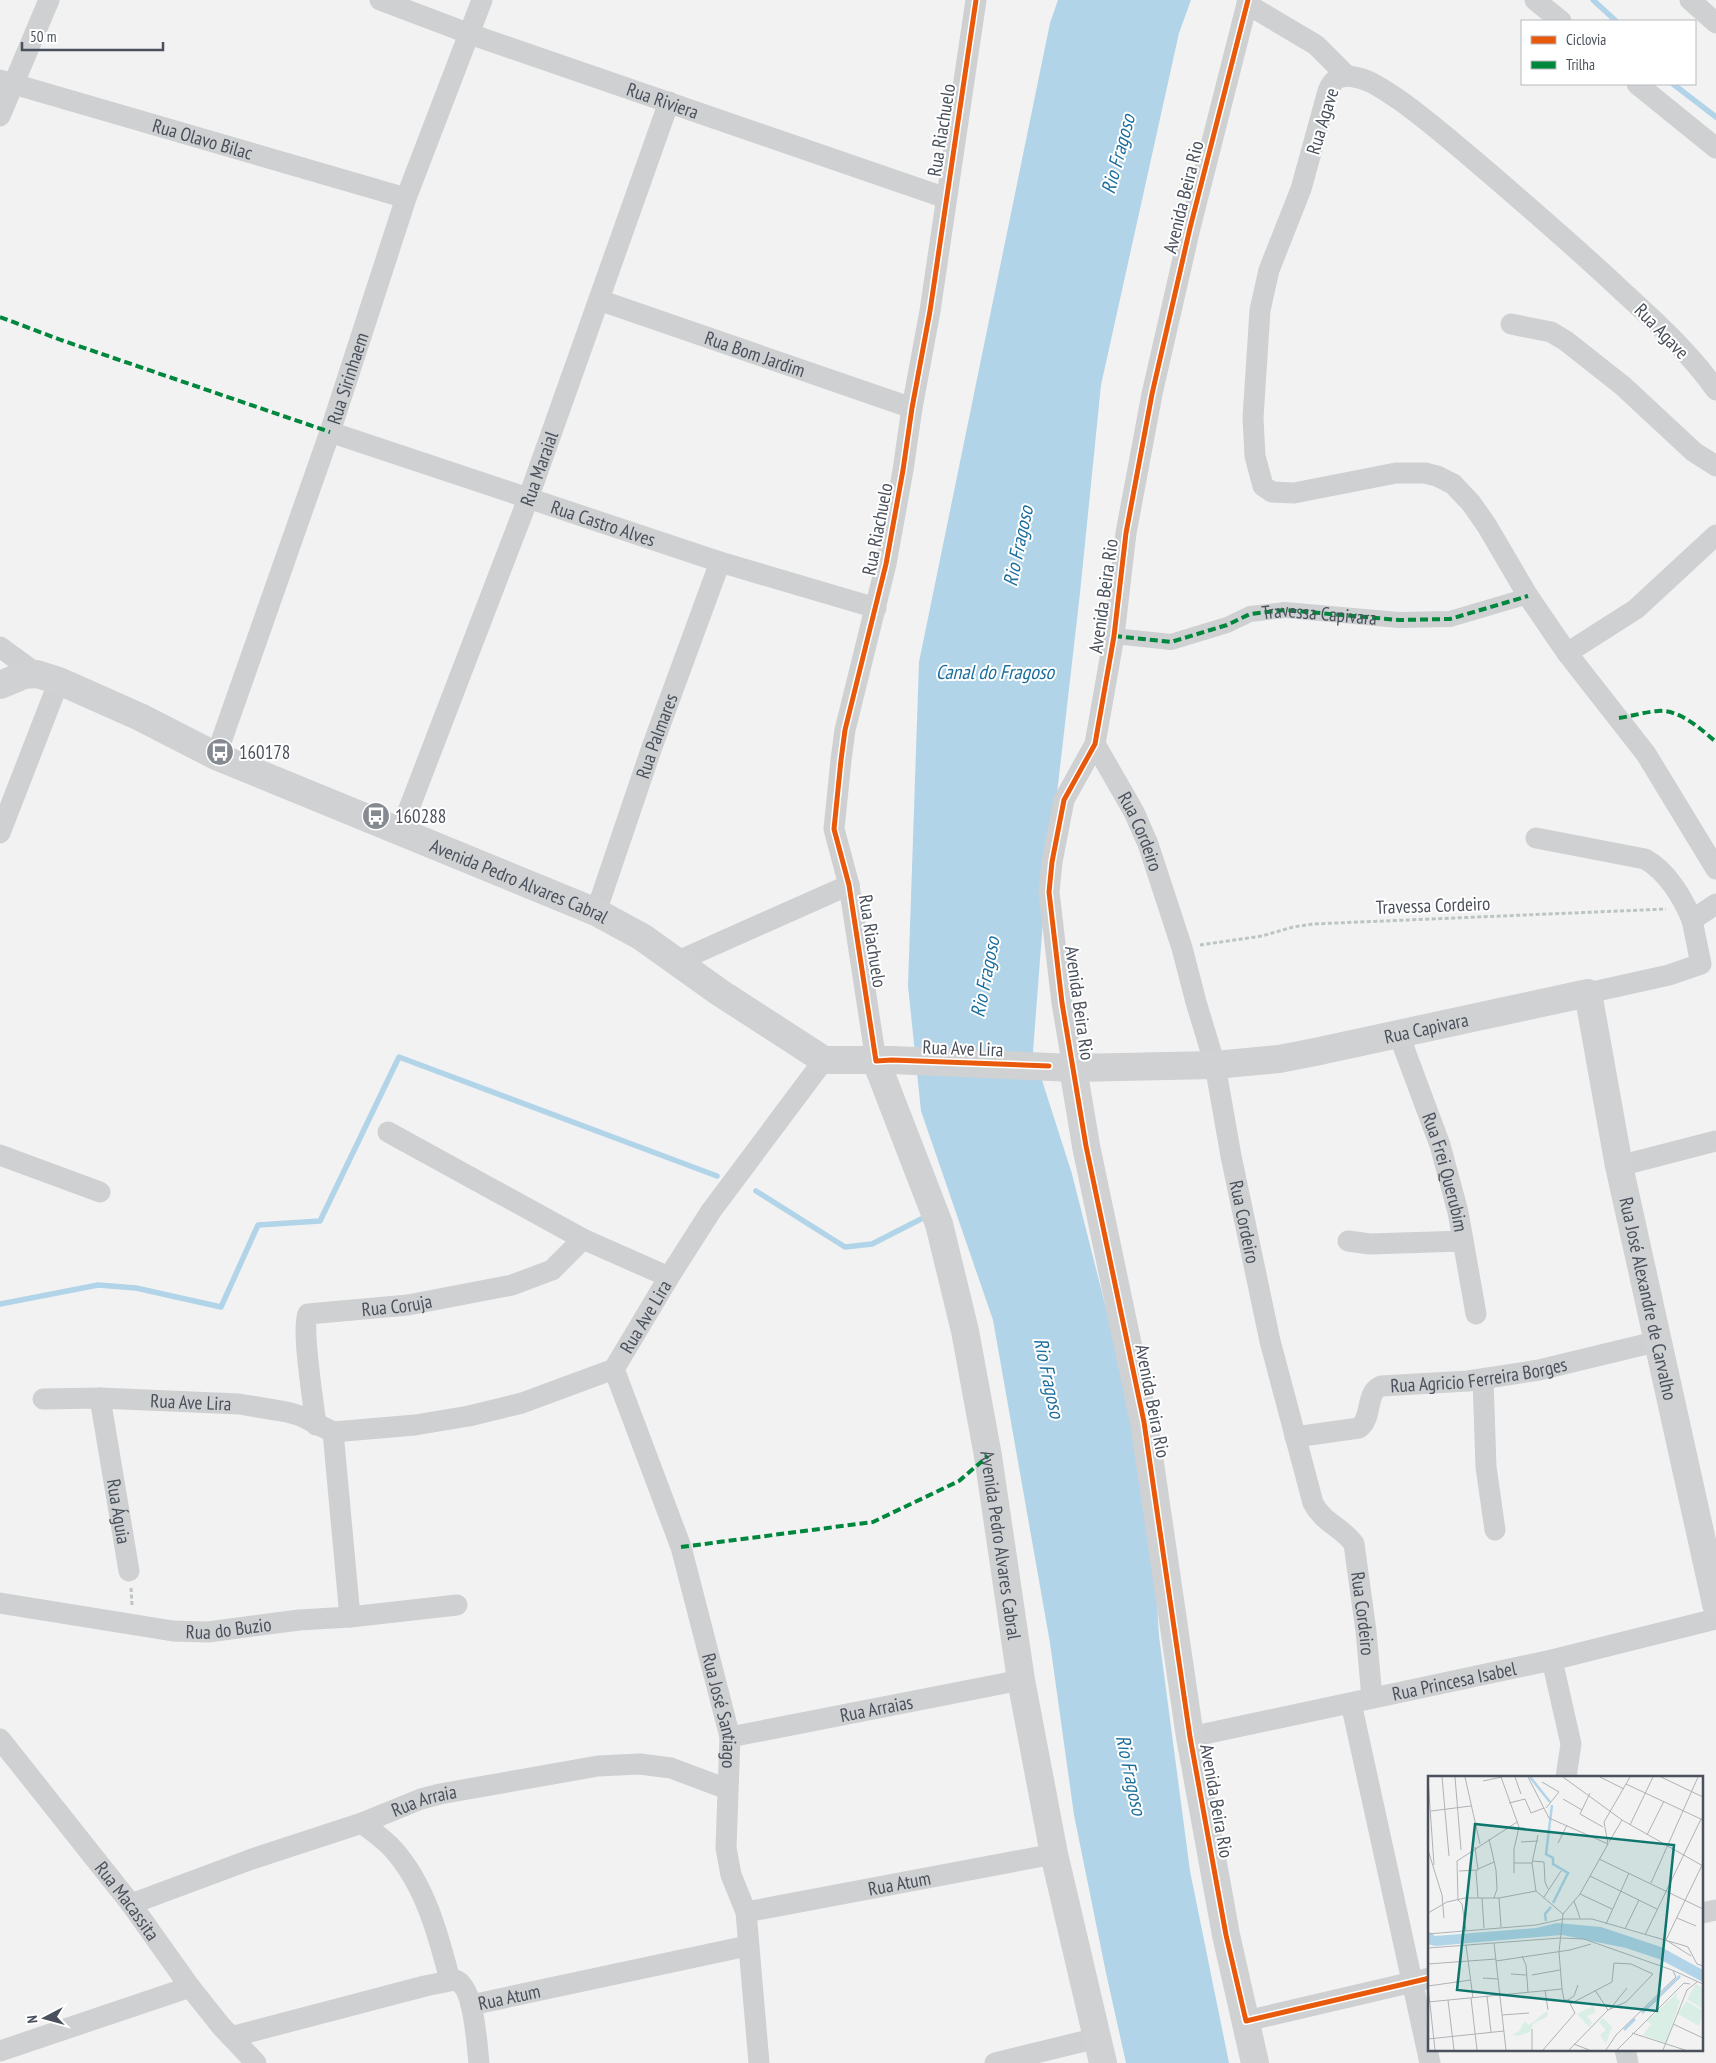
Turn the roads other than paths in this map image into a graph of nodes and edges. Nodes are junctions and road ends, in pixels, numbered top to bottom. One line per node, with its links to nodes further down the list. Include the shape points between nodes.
1 (49, 0): 12 (street)
2 (380, 0): 10 (street, Rua Riviera)
3 (482, 0): 10 (street, Rua Sirinhaem)
4 (976, 0): 18 (street, Rua Riachuelo)
5 (1535, 0): 8 (street)
6 (1690, 0): 9 (street)
7 (1248, 2): 11 (street, via 1316,45); 30 (street, Avenida Beira Rio, via 1190,228 1152,394 1126,533)
8 (1560, 20)
9 (1716, 23)
10 (470, 34): 14 (street, Rua Riviera); 17 (street, Rua Sirinhaem)
11 (1347, 76): 21 (street, Rua Agave, via 1362,79 1384,90 1451,140 1659,324); 28 (street, Rua Agave, via 1337,78 1328,91 1301,189 1269,270 1260,310 1253,418 1258,474 1263,486 1272,492 1285,493 1396,473 1425,473 1442,478 1460,490 1471,503)
12 (6, 83): 15 (street); 17 (street, Rua Olavo Bilac)
13 (1638, 85): 16 (street)
14 (669, 102): 18 (street, Rua Riviera); 19 (street, Rua Maraial)
15 (0, 116)
16 (1716, 148)
17 (406, 198): 23 (street, Rua Sirinhaem)
18 (946, 198): 22 (street, Rua Riachuelo)
19 (599, 300): 22 (street, Rua Bom Jardim); 25 (street, Rua Maraial)
20 (1511, 324): 24 (street, via 1551,332 1566,341 1623,386 1694,452)
21 (1716, 390)
22 (912, 408): 29 (street, Rua Riachuelo)
23 (330, 432): 25 (street, Rua Castro Alves); 36 (street, Rua Sirinhaem)
24 (1716, 466)
25 (528, 499): 27 (street, Rua Castro Alves); 37 (street, Rua Maraial)
26 (1716, 535): 32 (street, via 1636,609)
27 (720, 562): 29 (street, Rua Castro Alves); 43 (street, Rua Palmares)
28 (1528, 596): 30 (street, Travessa Capivara, via 1450,619 1399,620 1285,610 1250,614 1227,625 1171,642); 32 (street)
29 (876, 608): 41 (street, Rua Riachuelo, via 840,760 834,828)
30 (1114, 636): 35 (street, Avenida Beira Rio)
31 (0, 647): 33 (street)
32 (1567, 653): 40 (street, via 1646,754)
33 (48, 677): 34 (main road, via 24,675); 36 (main road, Avenida Pedro Alvares Cabral, via 140,717); 38 (street)
34 (0, 686)
35 (1095, 744): 51 (street, Rua Cordeiro, via 1134,812 1148,844); 52 (street, Avenida Beira Rio, via 1064,800 1052,862 1049,892 1062,1003)
36 (216, 756): 37 (main road, Avenida Pedro Alvares Cabral)
37 (400, 832): 43 (main road, Avenida Pedro Alvares Cabral)
38 (0, 833)
39 (1536, 838): 44 (street, via 1645,859 1667,878)
40 (1716, 869)
41 (849, 885): 45 (street); 50 (street, Rua Riachuelo)
42 (1716, 904): 44 (street)
43 (596, 912): 45 (main road, Avenida Pedro Alvares Cabral, via 642,937)
44 (1690, 914): 46 (street, Rua Capivara)
45 (676, 962): 49 (main road, Avenida Pedro Alvares Cabral)
46 (1708, 964): 47 (street, Rua Capivara)
47 (1588, 993): 48 (main road, Rua Capivara); 56 (main road, Rua José Alexandre de Carvalho)
48 (1400, 1035): 51 (main road, Rua Capivara, via 1279,1058); 60 (street, Rua Frei Querubim, via 1440,1145)
49 (824, 1060): 50 (main road, Rua Ave Lira); 61 (street, Rua Ave Lira, via 732,1181)
50 (884, 1061): 52 (main road, Rua Ave Lira); 78 (main road, Avenida Pedro Alvares Cabral, via 939,1224 965,1331 988,1456)
51 (1215, 1065): 52 (main road, Rua Capivara); 69 (street, Rua Cordeiro, via 1230,1156)
52 (1061, 1067): 81 (main road, Avenida Beira Rio, via 1086,1146 1144,1422)
53 (388, 1132): 58 (street)
54 (1716, 1141): 56 (street)
55 (0, 1155): 57 (street)
56 (1619, 1166): 63 (main road, Rua José Alexandre de Carvalho)
57 (100, 1192)
58 (583, 1239): 61 (street); 68 (street, Rua Coruja, via 552,1270 512,1285 408,1305 308,1314 307,1353)
59 (1348, 1241): 60 (street, via 1370,1244)
60 (1463, 1241): 62 (street, Rua Frei Querubim)
61 (669, 1277): 64 (street, Rua Ave Lira)
62 (1476, 1314)
63 (1659, 1342): 65 (street, Rua Agricio Ferreira Borges, via 1539,1370); 74 (main road, Rua José Alexandre de Carvalho)
64 (614, 1369): 68 (street, Rua Ave Lira, via 522,1403 469,1416 415,1425); 82 (street, Rua José Santiago, via 682,1547)
65 (1483, 1379): 69 (street, Rua Agricio Ferreira Borges, via 1381,1386 1373,1391 1366,1421 1360,1428); 70 (street, via 1486,1467)
66 (100, 1398): 67 (street, Rua Ave Lira); 68 (street, Rua Ave Lira, via 239,1404 301,1416); 71 (street, Rua Águia)
67 (43, 1399)
68 (325, 1429): 75 (street)
69 (1295, 1438): 79 (street, Rua Cordeiro, via 1318,1514 1354,1544)
70 (1494, 1530)
71 (129, 1571)
72 (0, 1603): 75 (street, Rua do Buzio, via 173,1631 208,1632)
73 (458, 1604): 75 (street, Rua do Buzio)
74 (1716, 1604)
75 (350, 1617)
76 (1716, 1619): 77 (street, Rua Princesa Isabel)
77 (1552, 1660): 79 (street, Rua Princesa Isabel); 84 (street, via 1571,1744)
78 (1021, 1680): 82 (street, Rua Arraias); 87 (main road, Avenida Pedro Alvares Cabral)
79 (1372, 1698): 80 (street, Rua Princesa Isabel)
80 (1351, 1703): 81 (street, Rua Princesa Isabel); 92 (street)
81 (1190, 1736): 95 (main road, Avenida Beira Rio, via 1226,1935)
82 (730, 1737): 85 (street, Rua José Santiago)
83 (0, 1739): 88 (street, Rua Macassita)
84 (1566, 1776)
85 (727, 1789): 86 (street, Rua Arraia, via 671,1768 640,1764 598,1766 440,1794); 89 (street, Rua José Santiago, via 725,1832 728,1864)
86 (362, 1824): 88 (street, Rua Arraia, via 252,1859); 91 (street, via 392,1847 412,1875 435,1928)
87 (1054, 1854): 89 (street, Rua Atum); 101 (main road, Avenida Pedro Alvares Cabral)
88 (131, 1904): 93 (street, Rua Macassita)
89 (746, 1912): 90 (street, Rua José Santiago)
90 (747, 1946): 94 (street, Rua Atum); 104 (street, Rua José Santiago)
91 (450, 1980): 94 (street, Rua Atum, via 460,1981); 96 (street)
92 (1421, 1980): 95 (street); 97 (street)
93 (190, 1987): 96 (street, Rua Macassita); 100 (street)
94 (471, 2005): 103 (street)
95 (1246, 2021): 106 (main road, Avenida Beira Rio)
96 (231, 2037): 102 (street, Rua Macassita)
97 (1428, 2045)
98 (1429, 2050): 107 (street)
99 (1625, 2050): 108 (street)
100 (0, 2051)
101 (1100, 2051): 105 (street)
102 (256, 2063)
103 (480, 2063)
104 (759, 2063)
105 (995, 2063)
106 (1255, 2063)
107 (1430, 2063)
108 (1628, 2063)

